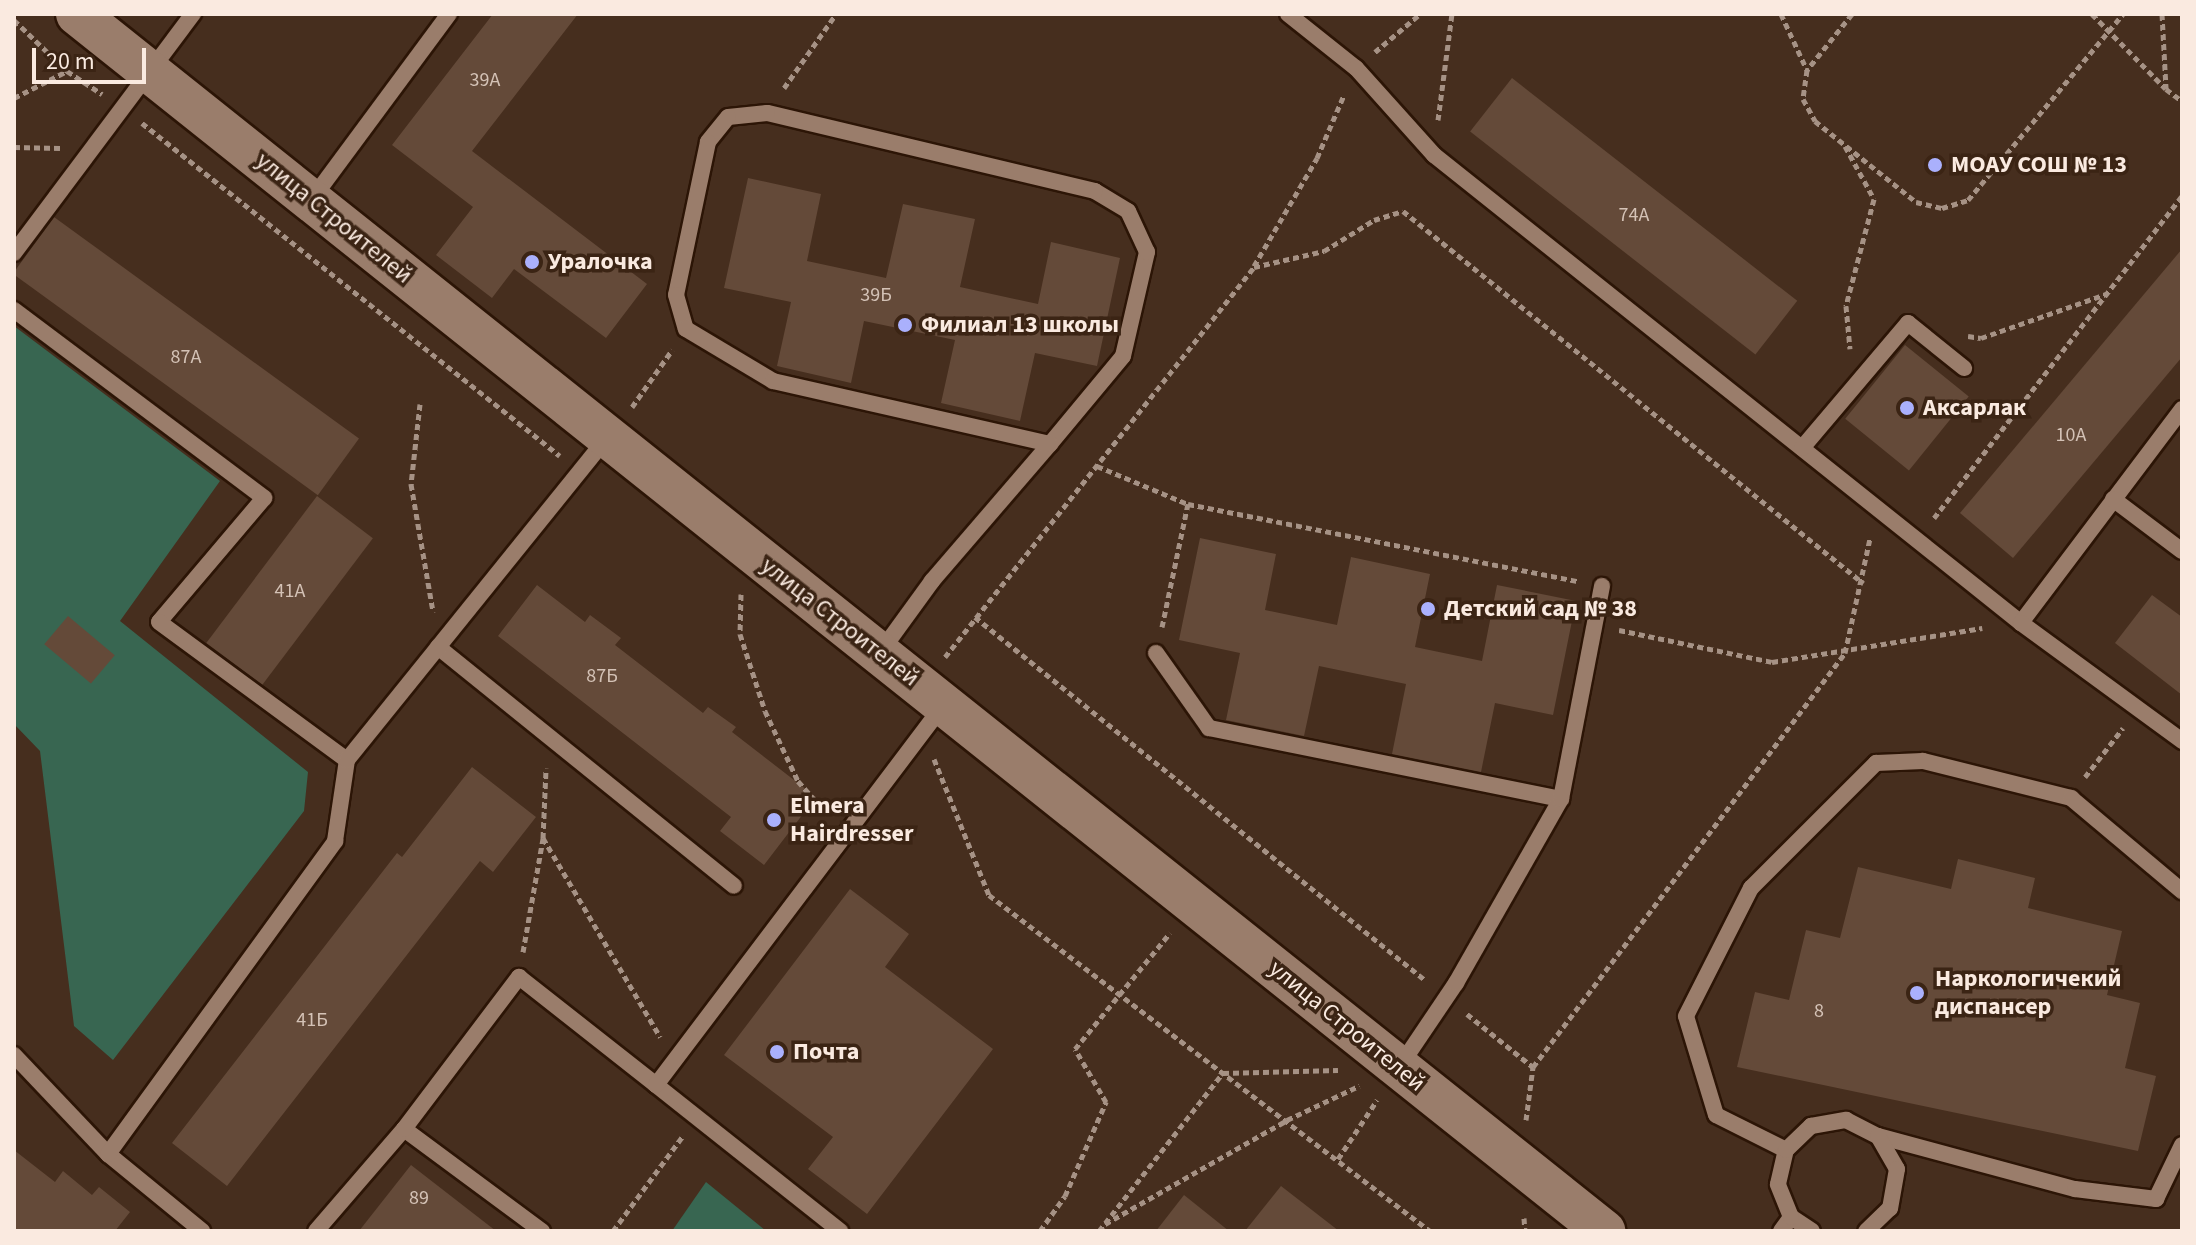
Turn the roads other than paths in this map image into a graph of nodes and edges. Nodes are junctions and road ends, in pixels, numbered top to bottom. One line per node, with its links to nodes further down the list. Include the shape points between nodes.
1 (77, 14): 5 (street, улица Строителей)
2 (193, 14): 5 (lane)
3 (449, 14): 6 (lane)
4 (1288, 14): 13 (lane, via 1356,68 1434,155)
5 (148, 71): 6 (street, улица Строителей); 7 (lane)
6 (311, 200): 11 (street, улица Строителей)
7 (14, 253)
8 (14, 310): 23 (lane, via 264,498 159,622)
9 (1964, 368): 13 (lane, via 1908,323)
10 (2182, 409): 14 (lane)
11 (619, 423): 18 (lane); 20 (street, улица Строителей)
12 (1050, 444): 12 (lane, via 773,381 686,329 676,295 708,142 728,117 767,113 1095,191 1128,211 1147,252 1123,356); 20 (lane, via 932,581)
13 (1802, 448): 17 (lane)
14 (2113, 499): 15 (lane); 17 (lane)
15 (2182, 551)
16 (1602, 586): 24 (lane)
17 (2021, 623): 22 (lane)
18 (438, 647): 23 (lane); 25 (lane)
19 (1156, 653): 24 (lane, via 1209,728)
20 (879, 654): 21 (street, улица Строителей)
21 (930, 708): 28 (street, улица Строителей, via 1193,903); 29 (lane, via 845,835)
22 (2182, 741)
23 (347, 760): 34 (lane, via 335,841)
24 (1561, 799): 28 (lane)
25 (734, 886)
26 (2182, 891): 33 (lane, via 2071,798 1923,761 1876,763 1751,888 1686,1016 1716,1115)
27 (14, 1055): 34 (lane)
28 (1399, 1068): 40 (street, улица Строителей)
29 (656, 1085): 30 (lane, via 519,977); 39 (lane)
30 (404, 1129): 37 (lane); 38 (lane)
31 (1878, 1136): 32 (lane, via 2075,1189 2156,1199); 33 (lane, via 1846,1120 1811,1126); 42 (lane, via 1897,1169 1890,1208)
32 (2182, 1145)
33 (1786, 1150): 35 (lane, via 1778,1184)
34 (108, 1154): 36 (lane)
35 (1786, 1224): 41 (lane)
36 (202, 1231)
37 (316, 1231)
38 (542, 1231)
39 (840, 1231)
40 (1604, 1231)
41 (1812, 1231)
42 (1866, 1231)

